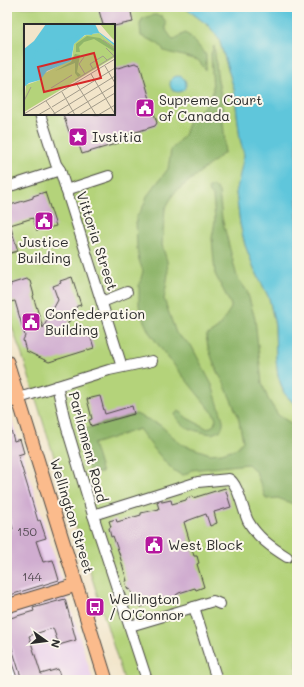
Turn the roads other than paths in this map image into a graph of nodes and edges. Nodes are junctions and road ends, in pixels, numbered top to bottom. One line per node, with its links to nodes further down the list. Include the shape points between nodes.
1 (40, 115): 2 (street, Vittoria Street)
2 (60, 170): 4 (street); 5 (street, Vittoria Street)
3 (109, 176): 5 (street)
4 (7, 187)
5 (66, 190): 7 (street, Vittoria Street)
6 (127, 292): 7 (street)
7 (102, 302): 10 (street, Vittoria Street)
8 (152, 361): 10 (street, Parliament Road)
9 (7, 362): 12 (main road, Wellington Street)
10 (122, 367): 11 (street, Parliament Road)
11 (57, 386): 12 (street, Parliament Road); 13 (street, Parliament Road)
12 (13, 400): 15 (main road, Wellington Street)
13 (93, 515): 14 (street, Parliament Road, via 198,482 229,479 234,483 244,513 254,529 266,544); 19 (street, Parliament Road)
14 (287, 557)
15 (76, 585): 17 (main road); 22 (main road, Wellington Street)
16 (220, 604): 18 (street, via 213,601)
17 (7, 606)
18 (194, 607): 19 (street); 24 (street)
19 (130, 626): 23 (street, Parliament Road)
20 (7, 666): 21 (street)
21 (12, 680)
22 (106, 680)
23 (147, 680)
24 (217, 680)

